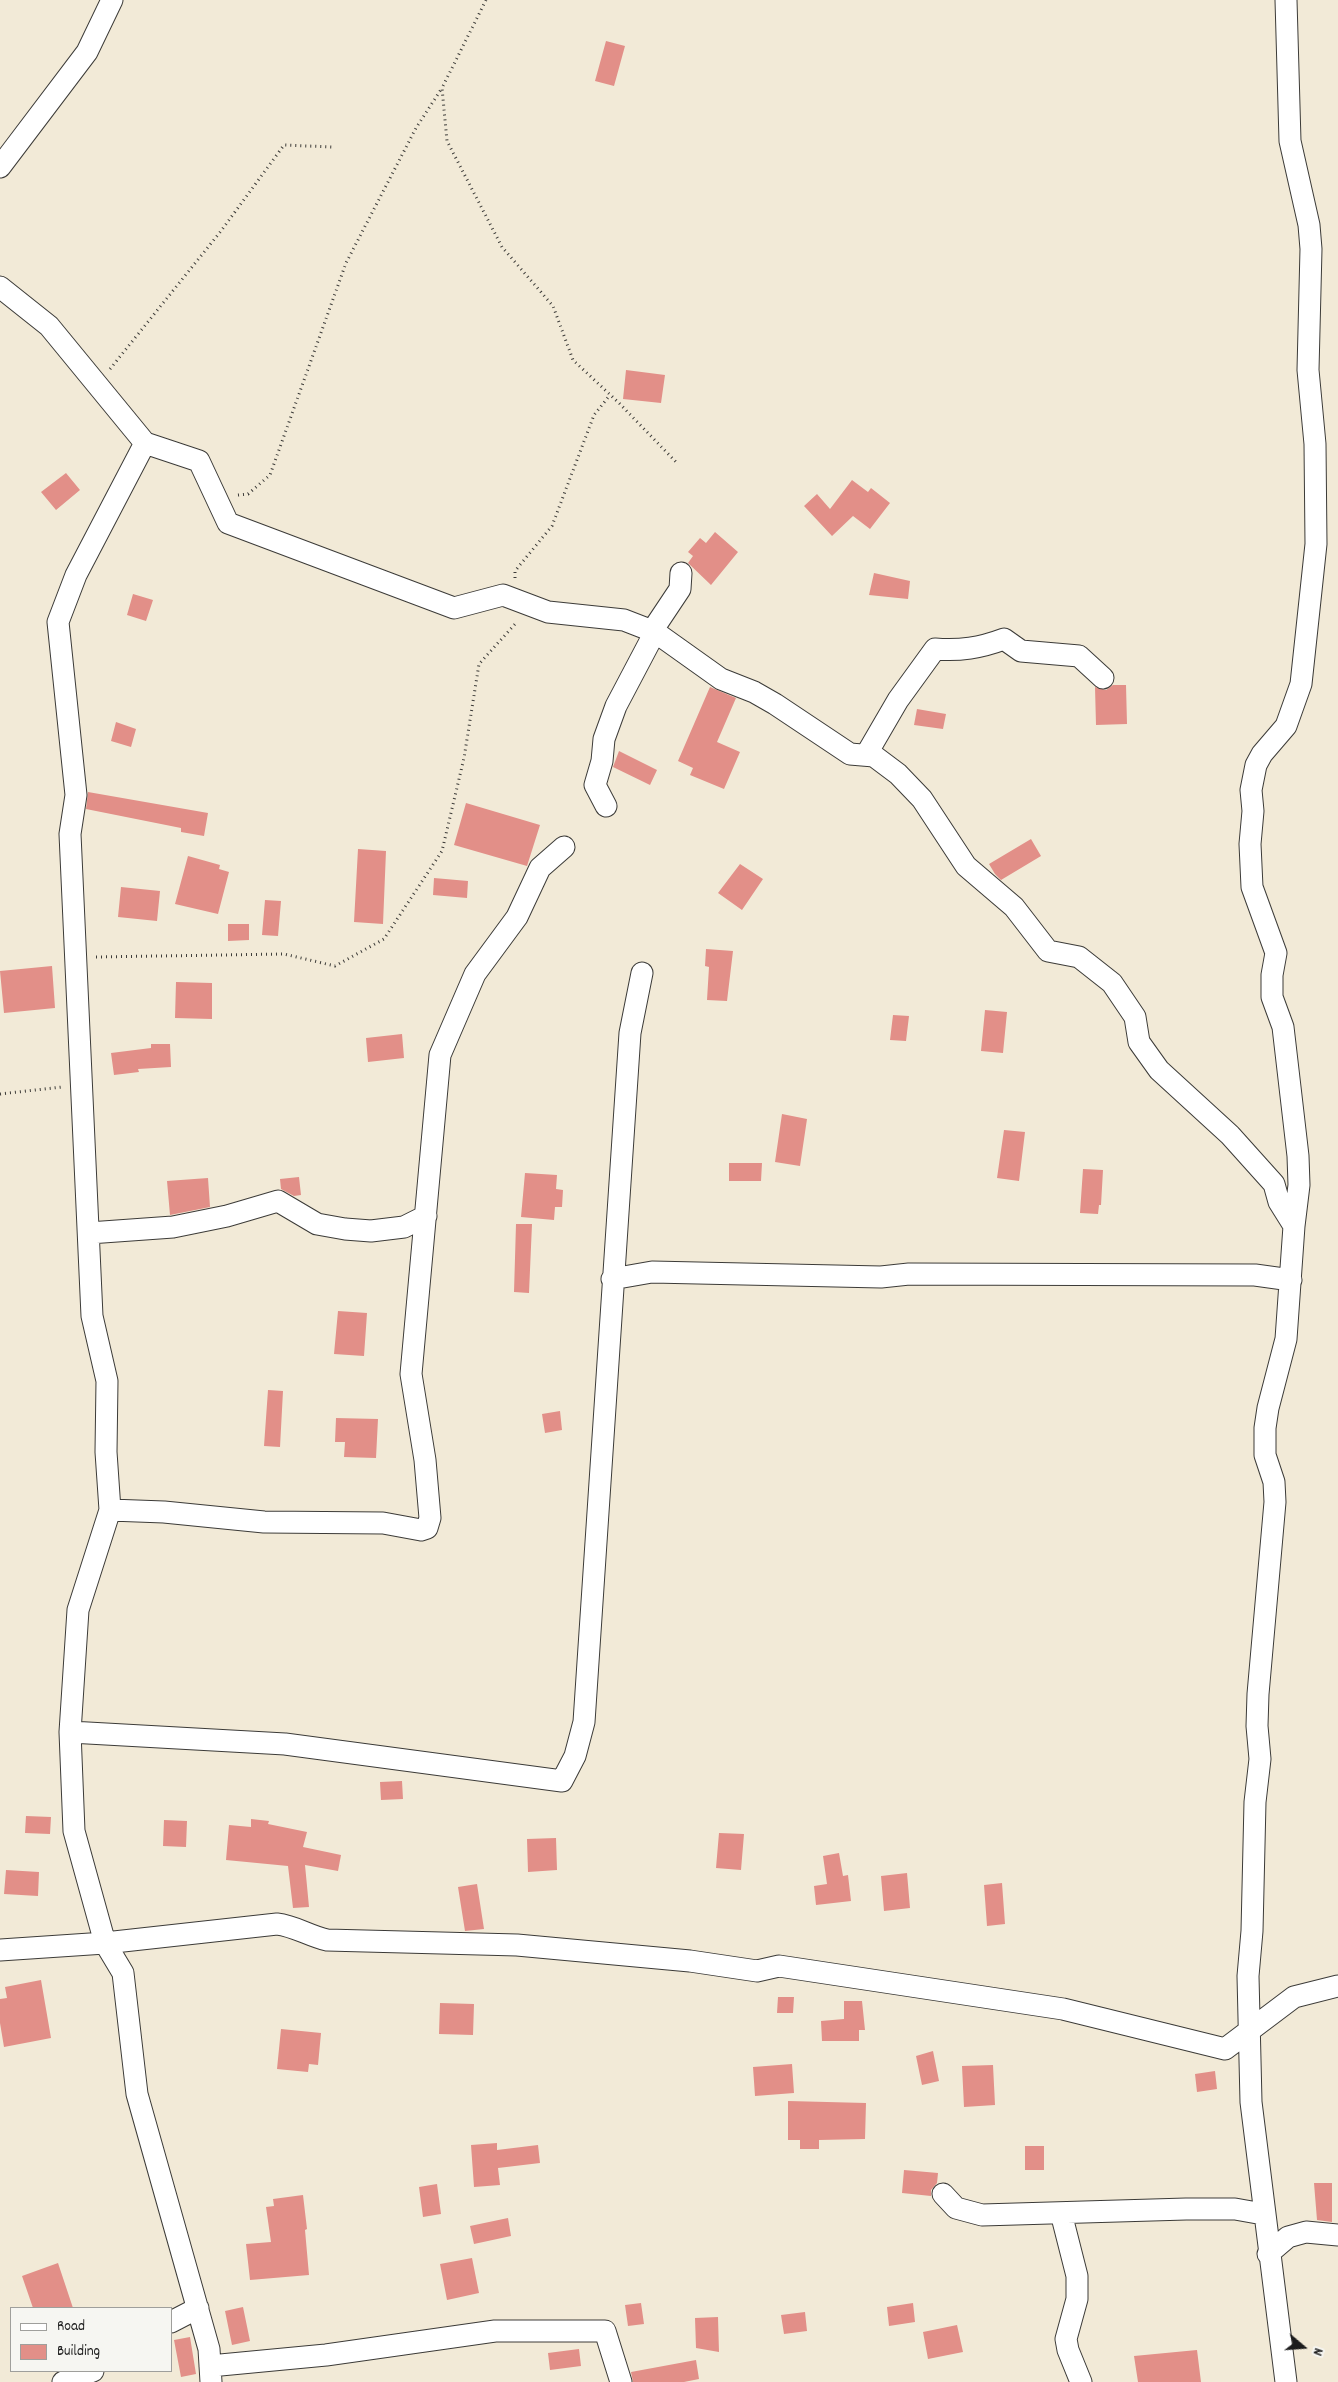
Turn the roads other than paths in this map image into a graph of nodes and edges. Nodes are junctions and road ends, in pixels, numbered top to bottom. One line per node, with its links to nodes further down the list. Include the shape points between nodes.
1 (112, 0): 3 (street, via 87,52)
2 (1286, 0): 14 (street, via 1290,141 1309,225 1311,249 1308,370 1314,444 1316,544 1301,684 1286,726 1262,754 1253,774 1250,844 1252,888 1276,953 1272,997 1283,1027 1298,1156 1299,1185)
3 (0, 168)
4 (0, 286): 5 (street, via 49,326)
5 (145, 443): 7 (street, via 199,461 228,523 454,608 503,595 548,612 624,620); 15 (street, via 76,575 58,622 76,795 70,834)
6 (681, 573): 7 (street, via 680,589 656,625)
7 (655, 632): 9 (street, via 721,679 768,700 850,754); 10 (street, via 616,706 604,739 595,785)
8 (1103, 678): 9 (street, via 1079,656 1021,651 1004,638 983,647 954,651 934,648)
9 (866, 755): 14 (street, via 874,756 910,786 966,866 1014,907 1048,951 1079,956 1112,983 1135,1017 1139,1042 1159,1070 1230,1135 1268,1176)
10 (606, 806)
11 (564, 847): 13 (street, via 540,868 517,917 475,974 440,1055)
12 (642, 972): 16 (street, via 630,1033)
13 (426, 1216): 15 (street, via 404,1227 371,1231 345,1229 317,1224 278,1201 173,1227); 18 (street, via 410,1374 425,1460 430,1518 427,1528 422,1530 383,1523 264,1522)
14 (1294, 1226): 17 (street)
15 (88, 1233): 18 (street, via 92,1316 107,1381 106,1452)
16 (612, 1279): 17 (street, via 652,1272 881,1277 908,1274 1255,1275); 19 (street, via 584,1722 575,1756 562,1781 285,1744)
17 (1291, 1280): 23 (street, via 1286,1339 1265,1428 1265,1455 1274,1482 1275,1502 1258,1694 1260,1759 1255,1802)
18 (110, 1510): 19 (street, via 78,1610)
19 (70, 1732): 20 (street, via 74,1831)
20 (105, 1943): 21 (street); 23 (street, via 277,1924 327,1940 517,1945 681,1960 757,1971 779,1966 1063,2009 1224,2049); 29 (street, via 123,1973 136,2094)
21 (0, 1950)
22 (1338, 1986): 23 (street, via 1294,1997)
23 (1248, 2030): 26 (street, via 1251,2102)
24 (943, 2194): 25 (street, via 956,2208 982,2215)
25 (1061, 2213): 26 (street, via 1225,2209); 35 (street, via 1078,2276 1077,2299 1067,2345)
26 (1263, 2214): 28 (street)
27 (1338, 2235): 28 (street, via 1306,2232 1288,2237)
28 (1268, 2254): 36 (street)
29 (198, 2308): 30 (street); 32 (street, via 209,2349)
30 (172, 2321)
31 (90, 2372): 33 (street)
32 (210, 2374): 34 (street, via 495,2331 605,2331)
33 (63, 2382)
34 (621, 2382)
35 (1081, 2382)
36 (1286, 2382)

